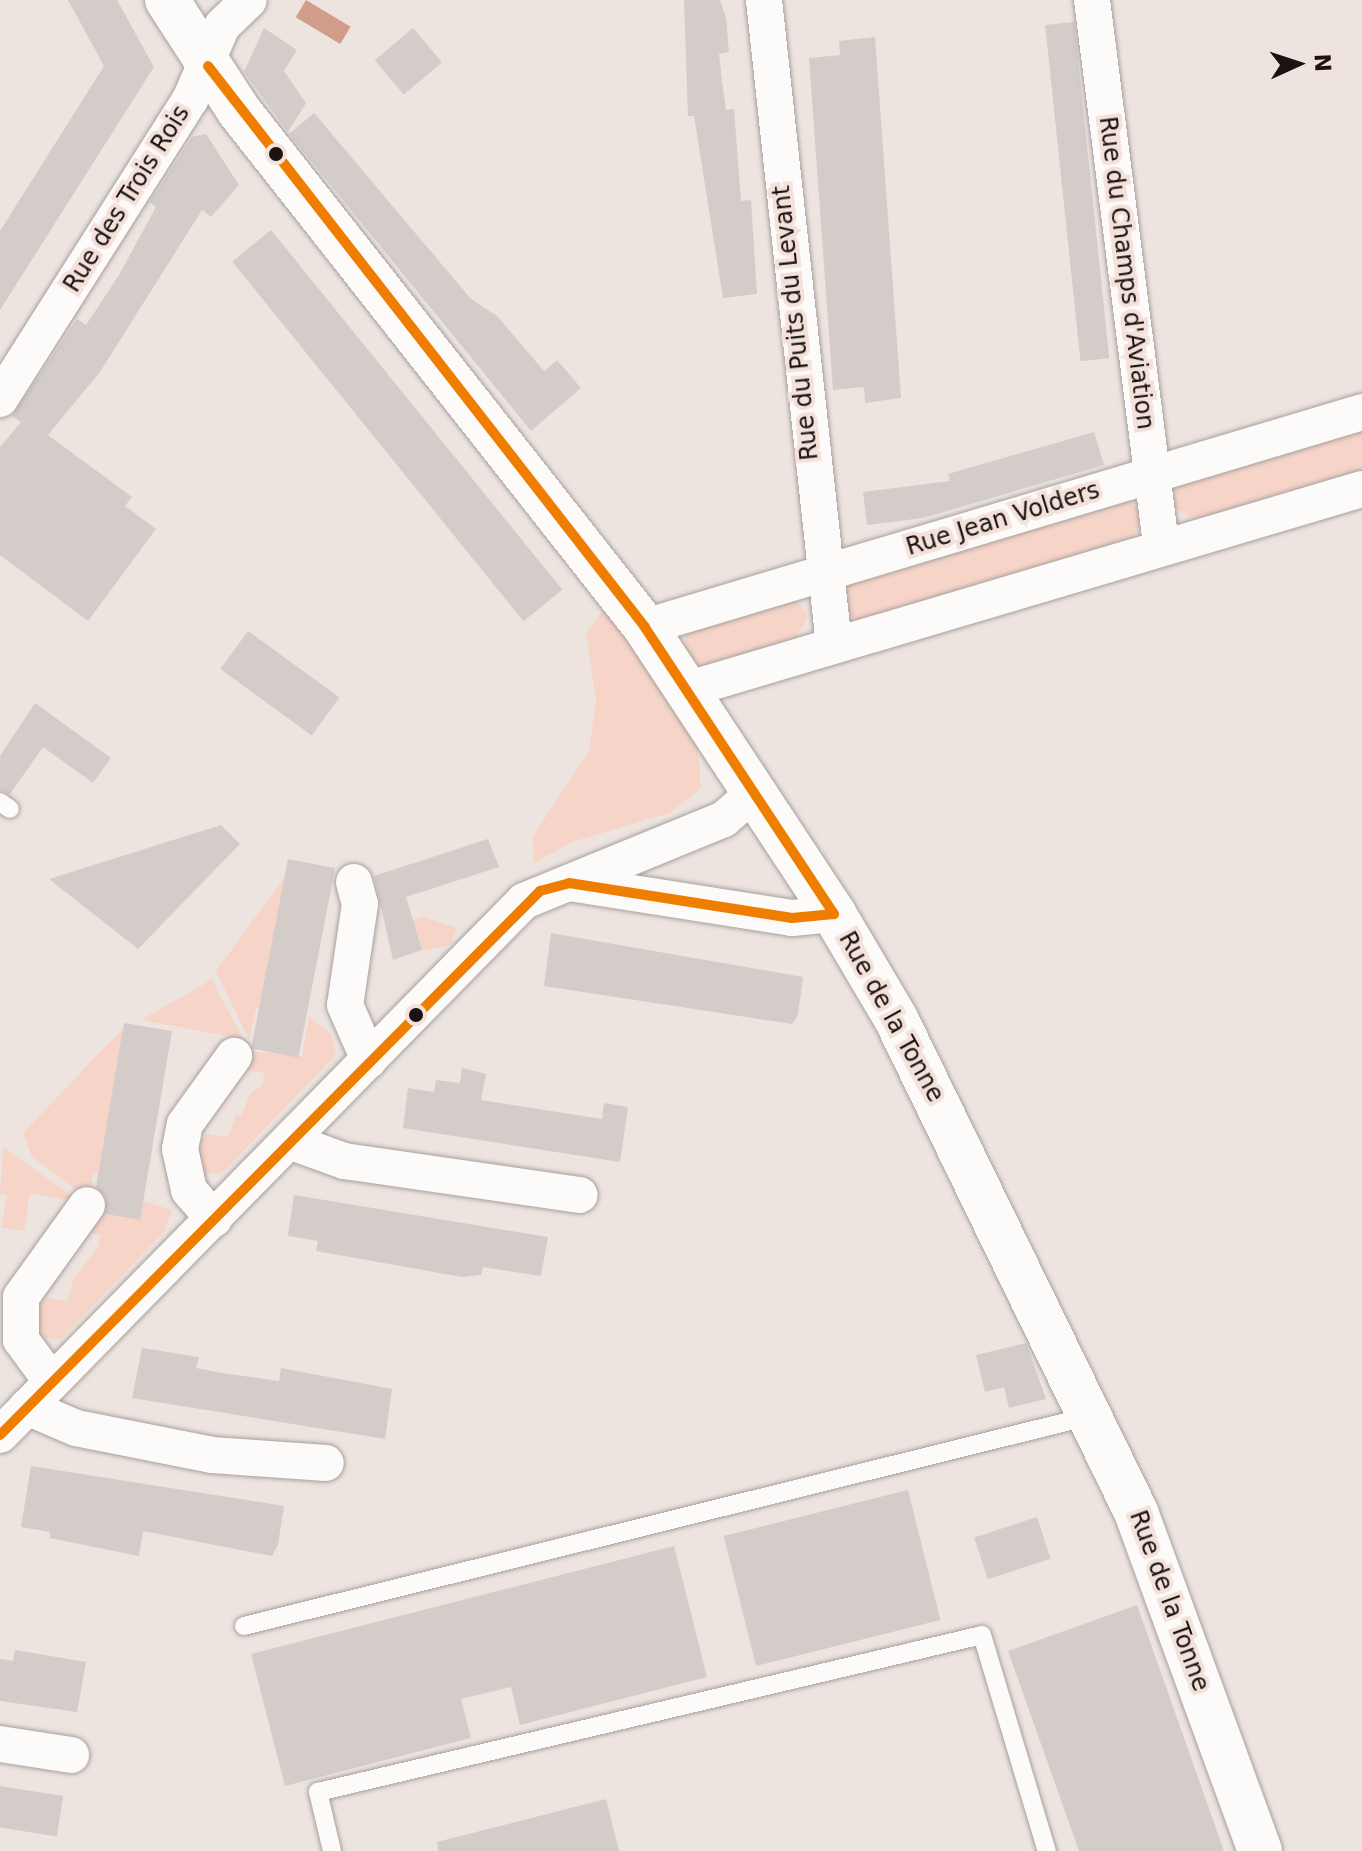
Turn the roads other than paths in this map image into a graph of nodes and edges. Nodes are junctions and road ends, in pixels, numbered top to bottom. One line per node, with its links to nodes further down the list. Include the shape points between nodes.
1 (167, 0): 5 (street, Rue de la Tonne)
2 (249, 0): 5 (street, Rue des Trois Rois, via 222,26)
3 (764, 0): 11 (street, Rue du Puits du Levant)
4 (1092, 0): 8 (street, Rue du Champs d'Aviation)
5 (208, 66): 6 (street, Rue des Trois Rois); 12 (street, Rue de la Tonne)
6 (1, 396)
7 (1362, 412): 8 (street, Rue Jean Volders)
8 (1152, 474): 10 (street, Rue du Champs d'Aviation); 11 (street, Rue Jean Volders)
9 (1362, 489): 10 (street)
10 (1161, 545): 13 (street)
11 (821, 573): 12 (street, Rue Jean Volders); 13 (street, Rue du Puits du Levant)
12 (645, 627): 14 (street, Rue de la Tonne)
13 (834, 645): 14 (street)
14 (689, 689): 15 (street, Rue de la Tonne)
15 (756, 791): 17 (street, via 724,819); 18 (street, Rue de la Tonne)
16 (354, 882): 20 (street, via 360,904 345,1005)
17 (569, 883): 18 (street, via 792,918); 20 (street, via 524,901)
18 (834, 914): 26 (street, Rue de la Tonne, via 896,1019)
19 (234, 1056): 24 (street, via 185,1124 180,1149 189,1190)
20 (369, 1060): 21 (street)
21 (289, 1141): 22 (street, via 344,1161); 24 (street)
22 (580, 1195)
23 (87, 1205): 25 (street, via 21,1297 21,1340)
24 (214, 1219): 25 (street)
25 (40, 1395): 27 (street); 28 (street, via 76,1428 212,1455)
26 (1093, 1416): 29 (lane); 34 (street, Rue de la Tonne, via 1136,1512)
27 (0, 1435)
28 (326, 1463)
29 (244, 1626)
30 (0, 1744): 31 (street)
31 (71, 1755)
32 (332, 1851): 33 (lane, via 318,1792 982,1635)
33 (1047, 1851)
34 (1260, 1851)

